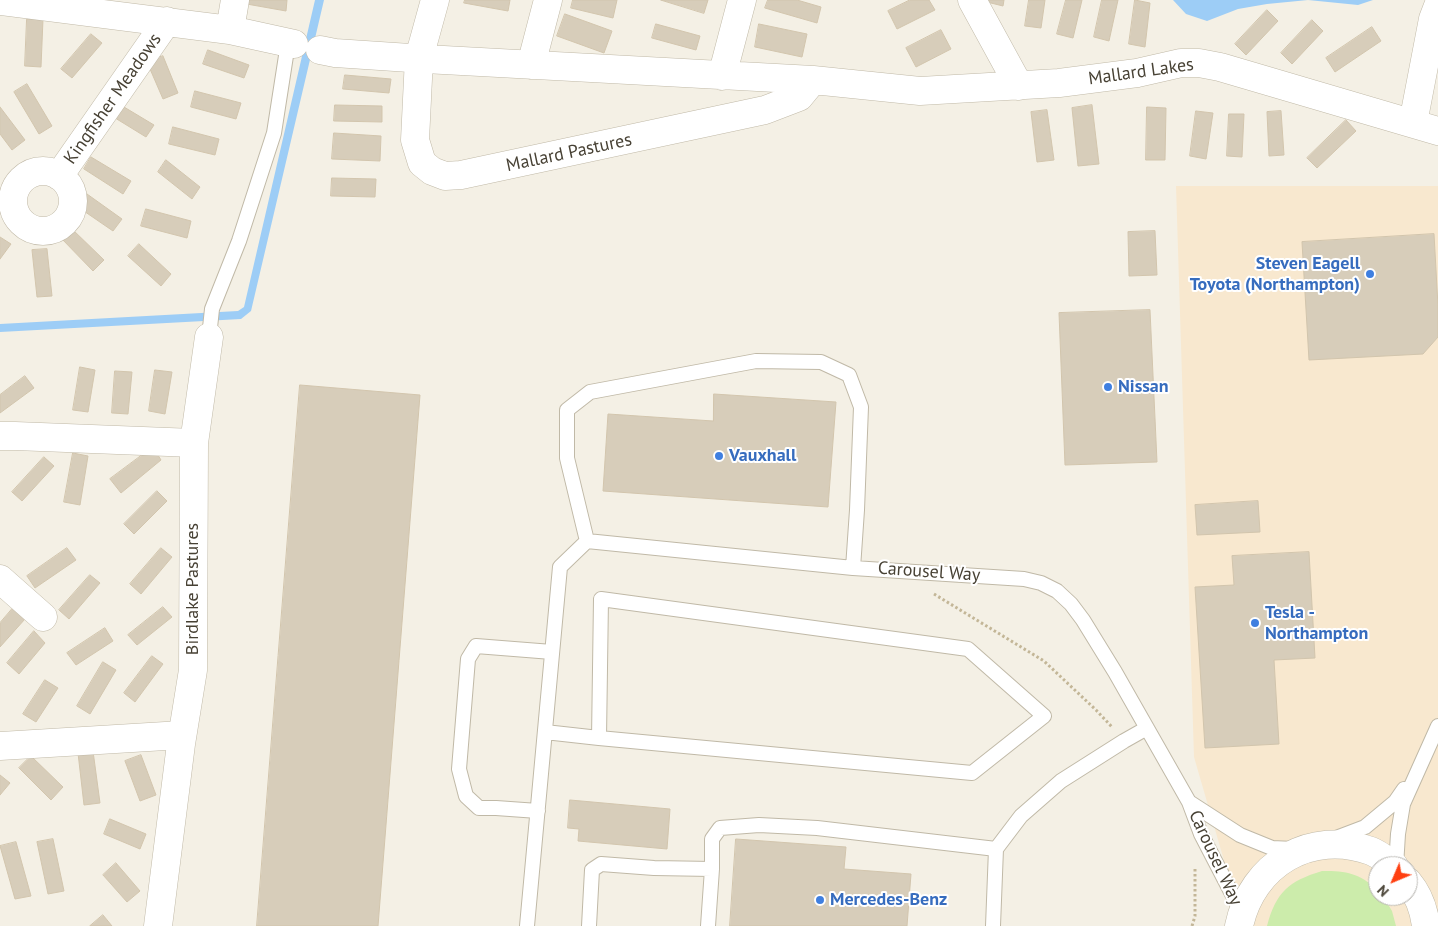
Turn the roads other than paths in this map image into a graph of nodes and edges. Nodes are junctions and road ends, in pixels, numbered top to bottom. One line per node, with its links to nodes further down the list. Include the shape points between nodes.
1 (235, 0): 9 (street)
2 (435, 0): 12 (street, Mallard Pastures)
3 (548, 0): 13 (street)
4 (742, 0): 14 (street)
5 (972, 0): 16 (street)
6 (0, 1): 8 (street, Kingfisher Meadows)
7 (1438, 6): 17 (street, via 1433,19)
8 (167, 22): 9 (street, Kingfisher Meadows); 18 (street, Kingfisher Meadows)
9 (230, 30): 10 (street, Kingfisher Meadows)
10 (291, 44): 11 (lane); 19 (lane, via 274,134 239,241 212,309)
11 (320, 50): 12 (street)
12 (419, 58): 13 (street); 15 (street, Mallard Pastures, via 415,140 422,162 445,176 765,110 799,97)
13 (531, 65): 14 (street)
14 (722, 76): 15 (street)
15 (813, 80): 16 (street, via 920,91)
16 (1019, 86): 17 (street, Mallard Lakes, via 1199,63)
17 (1425, 127)
18 (59, 176)
19 (209, 337): 21 (street, Birdlake Pastures)
20 (5, 441): 21 (street)
21 (194, 443): 30 (street, Birdlake Pastures, via 192,670)
22 (587, 541): 23 (lane, Carousel Way); 23 (lane, via 567,458 567,410 590,392 756,361 820,362 849,375 860,407); 26 (lane, via 560,566)
23 (854, 568): 28 (lane, Carousel Way, via 1024,579 1056,591 1083,620)
24 (0, 579): 25 (street)
25 (43, 617)
26 (552, 652): 29 (lane); 35 (lane, via 476,646 468,659 459,770 466,796 480,808)
27 (1438, 726): 33 (lane)
28 (1147, 728): 34 (lane, Carousel Way); 37 (lane, via 1061,781 1021,816)
29 (545, 732): 31 (lane); 35 (lane)
30 (182, 735): 32 (street); 45 (street, Birdlake Pastures)
31 (599, 738): 31 (lane, via 972,773 1044,716 968,649 601,599)
32 (0, 746)
33 (1423, 759): 36 (lane, via 1395,802 1365,828); 39 (lane, via 1403,804)
34 (1189, 802): 36 (lane, Carousel Way, via 1240,835 1272,848); 44 (lane, Carousel Way)
35 (538, 811): 46 (lane)
36 (1310, 847): 38 (street, via 1345,844); 44 (street, via 1287,856 1263,876)
37 (996, 849): 40 (lane, via 817,828 760,825 720,828 712,839); 49 (lane)
38 (1379, 856)
39 (1396, 856)
40 (712, 869): 47 (lane, via 601,864 592,870); 48 (lane)
41 (1418, 891): 43 (street)
42 (1418, 900): 50 (street)
43 (1438, 904)
44 (1240, 920)
45 (158, 926)
46 (528, 926)
47 (589, 926)
48 (708, 926)
49 (993, 926)
50 (1426, 926)

